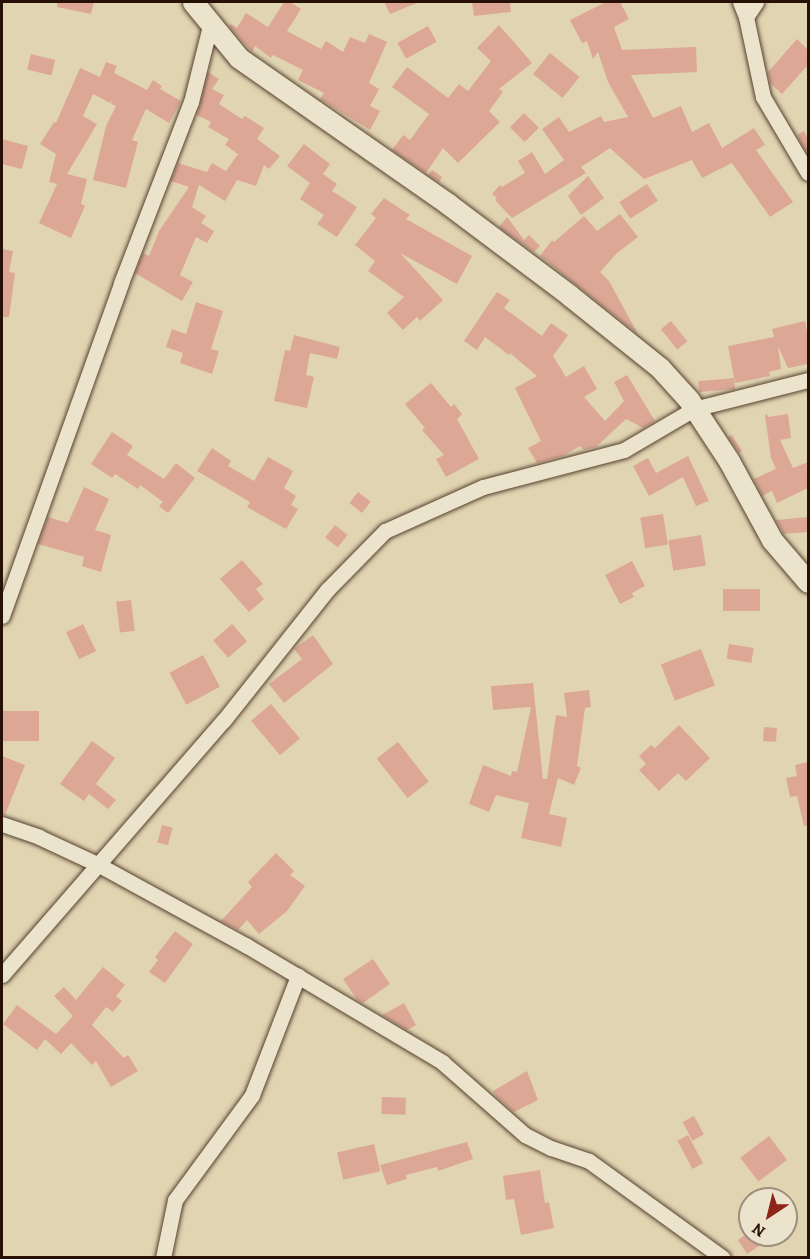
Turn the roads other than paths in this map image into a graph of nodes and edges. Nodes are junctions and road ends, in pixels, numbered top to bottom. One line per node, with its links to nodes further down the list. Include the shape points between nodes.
1 (193, 2): 5 (street)
2 (740, 2): 4 (street)
3 (756, 2): 4 (street)
4 (746, 17): 6 (street, via 763,98)
5 (210, 26): 8 (street, via 239,58 569,294 660,368); 10 (street, via 191,102 121,283)
6 (808, 173)
7 (808, 380): 8 (street)
8 (694, 409): 9 (street, via 729,460 772,540); 12 (street, via 624,450 483,487 385,531 327,590 224,720)
9 (808, 582)
10 (2, 616)
11 (2, 824): 12 (street)
12 (99, 865): 13 (street); 14 (street)
13 (2, 975)
14 (298, 976): 15 (street, via 252,1095 175,1200); 16 (street, via 442,1062 525,1134 589,1161)
15 (163, 1257)
16 (723, 1257)

